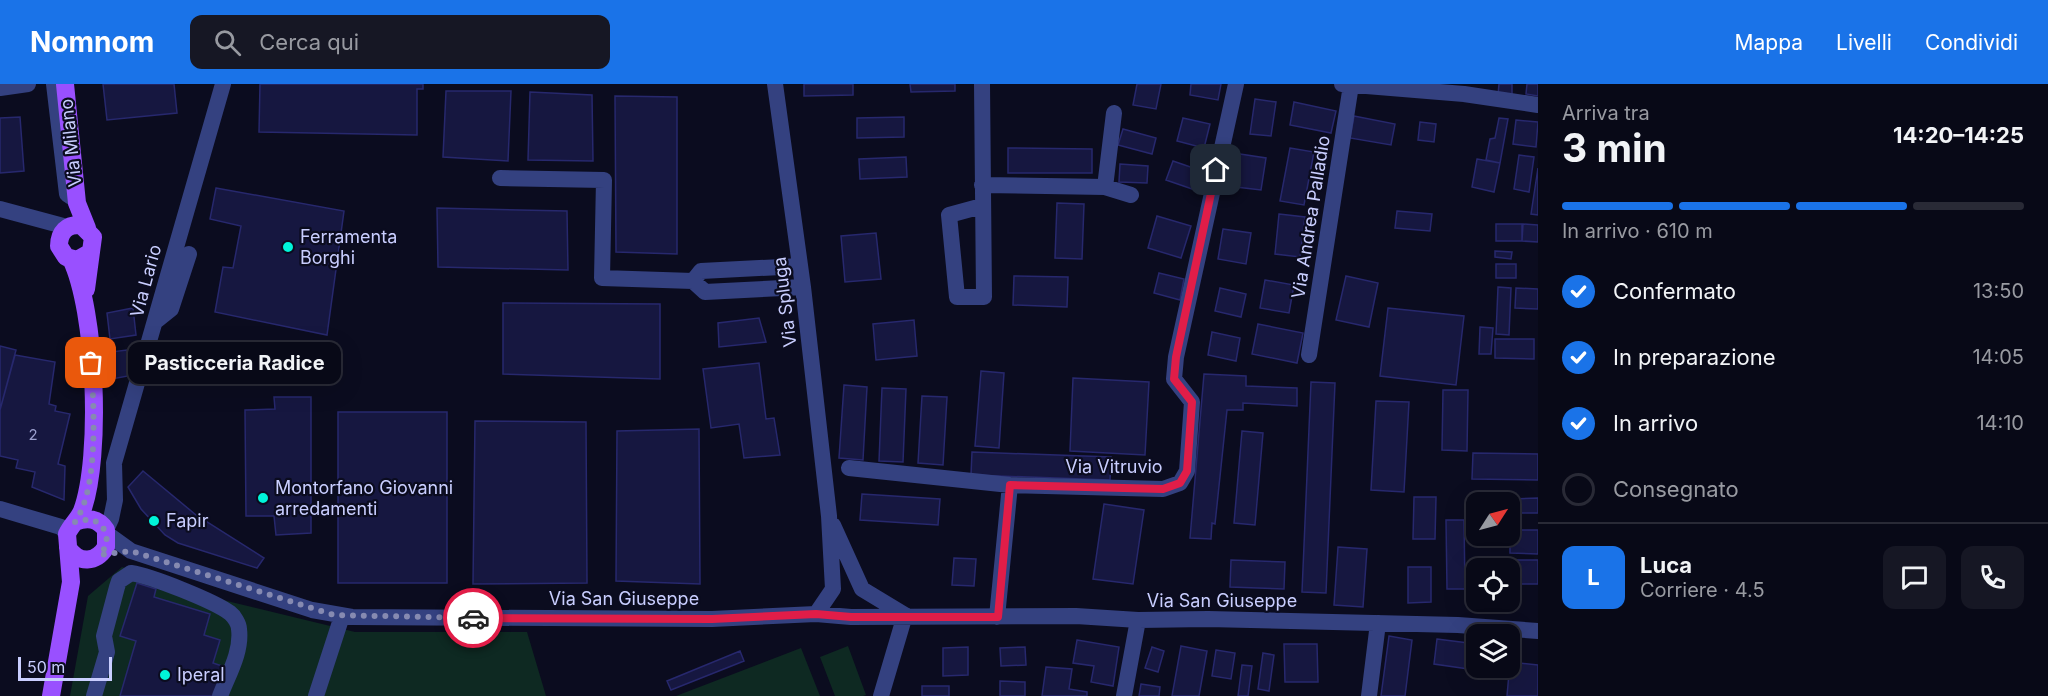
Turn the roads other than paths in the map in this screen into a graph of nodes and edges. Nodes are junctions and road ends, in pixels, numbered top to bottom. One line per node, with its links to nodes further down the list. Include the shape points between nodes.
1 (28, 84): 9 (street)
2 (54, 84): 16 (street, via 67,194)
3 (65, 84): 16 (main road, Via Milano)
4 (223, 84): 27 (street, Via Lario)
5 (775, 84): 23 (street, Via Spluga)
6 (982, 84): 13 (street)
7 (1236, 84): 30 (street, Via Vitruvio, via 1176,357 1174,379 1192,402 1187,471 1180,483 1163,489)
8 (1346, 84): 10 (street); 28 (street, Via Andrea Palladio)
9 (0, 88)
10 (1538, 105)
11 (1114, 113): 14 (street)
12 (500, 178): 24 (street, via 604,180 602,278)
13 (982, 184): 14 (street); 17 (street)
14 (1105, 187): 15 (street)
15 (1131, 195)
16 (77, 201): 19 (main road, Via Milano)
17 (982, 206): 17 (street, via 984,297 957,297 949,215)
18 (0, 209): 19 (street)
19 (66, 229): 20 (main road, via 93,237); 22 (main road, via 62,252)
20 (92, 252): 22 (main road, via 83,259); 26 (main road)
21 (189, 254): 27 (street, via 171,309)
22 (71, 259): 26 (main road)
23 (800, 266): 24 (street, via 701,271); 25 (street, Via Spluga)
24 (693, 281): 25 (street, via 705,292)
25 (803, 286): 33 (street, Via Spluga)
26 (85, 297): 31 (main road, via 94,402)
27 (156, 321): 34 (street, Via Lario, via 114,462 115,500)
28 (1309, 355)
29 (849, 468): 30 (street, Via Vitruvio)
30 (1010, 485): 46 (street)
31 (87, 489): 34 (main road); 35 (main road, via 81,513)
32 (0, 509): 35 (street)
33 (829, 516): 39 (street, Via Spluga); 42 (street, Via Spluga, via 833,589)
34 (104, 526): 35 (main road, via 83,519); 36 (street, Via San Giuseppe); 37 (main road, via 106,547)
35 (68, 532): 37 (main road, via 76,557); 40 (main road)
36 (131, 551): 37 (street, Via San Giuseppe); 38 (street, Via San Giuseppe)
37 (93, 557): 40 (main road)
38 (245, 588): 41 (street); 44 (street, Via San Giuseppe)
39 (862, 589): 43 (street); 45 (street)
40 (69, 606): 50 (main road)
41 (232, 614): 51 (street, via 143,574 125,575 117,587 104,636 107,652); 52 (street, via 239,626 239,639)
42 (816, 614): 44 (street, Via San Giuseppe, via 712,619); 45 (street, Via San Giuseppe)
43 (905, 615): 45 (street, Via San Giuseppe); 46 (street, Via San Giuseppe); 54 (street)
44 (342, 616): 53 (street)
45 (851, 617)
46 (998, 617): 47 (street, Via San Giuseppe)
47 (1138, 620): 48 (street, Via San Giuseppe); 55 (street)
48 (1378, 623): 49 (street, Via San Giuseppe); 56 (street)
49 (1538, 631)
50 (51, 696)
51 (94, 696)
52 (220, 696)
53 (316, 696)
54 (881, 696)
55 (1124, 696)
56 (1369, 696)

